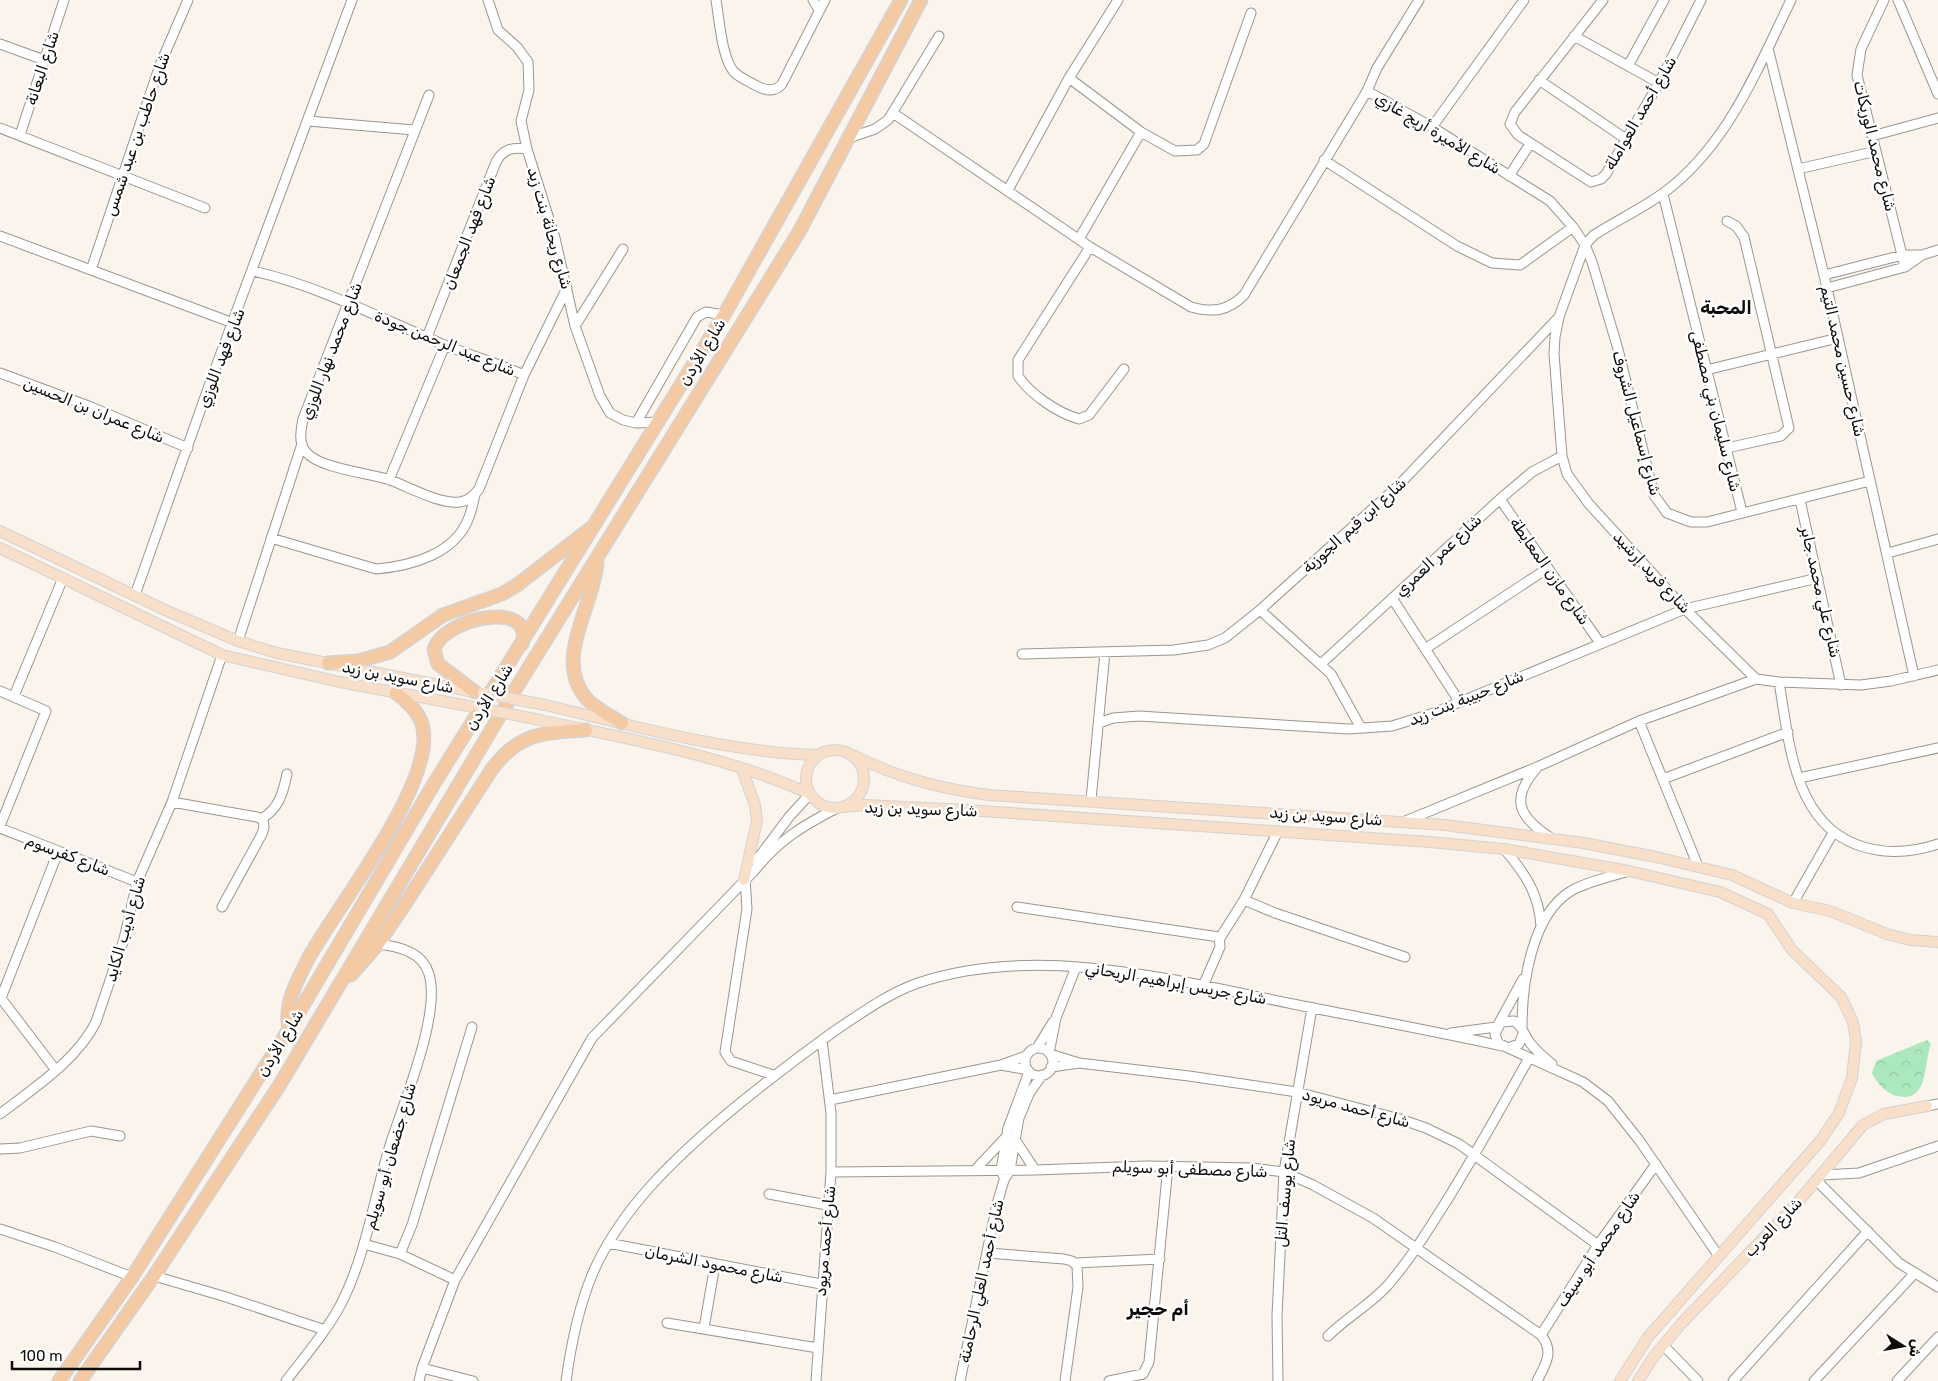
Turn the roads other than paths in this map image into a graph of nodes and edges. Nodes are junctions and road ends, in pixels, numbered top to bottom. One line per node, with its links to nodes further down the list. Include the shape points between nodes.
1 (64, 0): 25 (street, شارع البعانة)
2 (188, 0): 49 (street, شارع حاطب بن عبد شمس, via 160,65)
3 (352, 0): 35 (street, شارع فهد اللوزي)
4 (488, 0): 45 (street, شارع ريحانة بنت زيد, via 498,30 517,46 528,62 529,90 521,121)
5 (716, 0): 19 (street, via 730,66 738,75 763,89 774,89 782,84)
6 (813, 0): 19 (street)
7 (825, 0): 19 (street)
8 (900, 0): 71 (highway, شارع الأردن)
9 (921, 0): 42 (highway, شارع الأردن)
10 (1118, 0): 27 (street)
11 (1419, 0): 30 (street, شارع الأميرة أريج غازي, via 1377,68)
12 (1524, 0): 36 (street)
13 (1603, 0): 22 (street, شارع أحمد العواملة)
14 (1664, 0): 26 (street)
15 (1701, 0): 29 (street, شارع أحمد العواملة)
16 (1791, 0): 24 (street)
17 (1884, 0): 41 (street, شارع محمد الوريكات, via 1858,60 1857,75)
18 (1898, 0): 31 (street)
19 (819, 10)
20 (1251, 13): 39 (street, via 1204,144 1190,152 1175,151)
21 (939, 36): 33 (street)
22 (1574, 36): 26 (street); 28 (street, شارع أحمد العواملة)
23 (0, 44): 25 (street)
24 (1768, 48): 48 (street, شارع حسين محمد التيم); 52 (street, via 1735,114 1720,136)
25 (44, 60): 40 (street, شارع البعانة)
26 (1628, 66): 29 (street)
27 (1069, 78): 39 (street); 51 (street)
28 (1539, 80): 43 (street); 44 (street, شارع أحمد العواملة, via 1510,124)
29 (1659, 83): 43 (street, شارع أحمد العواملة)
30 (1367, 91): 36 (street, شارع الأميرة أريج غازي); 47 (street)
31 (1938, 94)
32 (429, 95): 38 (street, شارع محمد نهار اللوزي)
33 (893, 114): 42 (street, via 875,130); 51 (street)
34 (1938, 118): 41 (street)
35 (308, 121): 38 (street); 66 (street, شارع فهد اللوزي)
36 (1432, 127): 50 (street, شارع الأميرة أريج غازي)
37 (0, 128): 40 (street)
38 (414, 130): 70 (street, شارع محمد نهار اللوزي)
39 (1141, 132): 57 (street)
40 (20, 135): 49 (street)
41 (1872, 136): 62 (street, شارع محمد الوريكات)
42 (849, 138): 101 (highway, شارع الأردن, via 799,232)
43 (1626, 139): 44 (street, شارع أحمد العواملة, via 1606,174 1595,182 1587,181)
44 (1530, 144): 50 (street)
45 (527, 149): 68 (street, شارع ريحانة بنت زيد); 75 (street, شارع فهد الجمعان, via 511,148 496,162)
46 (1868, 153): 48 (street)
47 (1324, 160): 55 (street, via 1457,246 1492,263 1520,265); 59 (street, via 1244,295 1234,305 1222,310 1207,312 1191,308)
48 (1798, 170): 67 (street, شارع حسين محمد التيم)
49 (123, 176): 53 (street); 65 (street, شارع حاطب بن عبد شمس)
50 (1509, 176): 55 (street, شارع الأميرة أريج غازي, via 1550,201)
51 (1008, 190): 57 (street)
52 (1663, 194): 58 (street, via 1594,235); 80 (street, شارع سليمان بني مصطفى)
53 (205, 208)
54 (1727, 221): 78 (street, via 1736,226 1744,237)
55 (1573, 227): 58 (street, شارع الأميرة أريج غازي)
56 (0, 236): 65 (street)
57 (1079, 239): 59 (street)
58 (1585, 245): 72 (street); 94 (street, شارع إسماعيل الشروف, via 1618,349 1651,486 1658,502 1667,513 1691,522 1707,522)
59 (1090, 247): 79 (street, via 1018,360 1018,376 1049,404 1079,419 1089,415)
60 (623, 250): 74 (street)
61 (1938, 250): 63 (street)
62 (1903, 255): 63 (street); 64 (street, شارع محمد الوريكات); 67 (street)
63 (1922, 256): 64 (street)
64 (1906, 267): 69 (street)
65 (91, 270): 73 (street)
66 (253, 271): 70 (street, شارع عبد الرحمن جودة); 73 (street, شارع فهد اللوزي)
67 (1824, 275): 69 (street, شارع حسين محمد التيم)
68 (567, 288): 74 (street, شارع ريحانة بنت زيد); 82 (street)
69 (1827, 288): 76 (street, شارع حسين محمد التيم)
70 (349, 303): 75 (street, شارع عبد الرحمن جودة); 85 (street, شارع محمد نهار اللوزي, via 303,419)
71 (724, 315): 83 (highway, شارع الأردن); 84 (street, via 706,312 697,317)
72 (1559, 317): 88 (street, شارع فريد إرشيد, via 1554,354); 108 (street, شارع ابن قيم الجوزية, via 1398,486)
73 (233, 323): 86 (street, شارع فهد اللوزي)
74 (575, 326): 84 (street, شارع ريحانة بنت زيد, via 605,407 615,417)
75 (427, 337): 77 (street, شارع عبد الرحمن جودة)
76 (1838, 338): 78 (street); 90 (street, شارع حسين محمد التيم)
77 (444, 345): 82 (street, شارع عبد الرحمن جودة); 89 (street)
78 (1771, 353): 80 (street); 87 (street, via 1788,430 1781,436)
79 (1124, 369)
80 (1706, 370): 87 (street, شارع سليمان بني مصطفى)
81 (0, 373): 86 (street, شارع عمران بن الحسين)
82 (524, 375): 91 (street)
83 (659, 422): 84 (street, شارع ريحانة بنت زيد); 95 (highway, شارع الأردن)
84 (636, 423)
85 (302, 444): 89 (street, via 307,453 320,461); 97 (street, شارع محمد نهار اللوزي)
86 (188, 448): 105 (street, شارع فهد اللوزي)
87 (1727, 448): 94 (street, شارع سليمان بني مصطفى)
88 (1562, 456): 92 (street, شارع عمر العمري, via 1532,472); 107 (street, شارع فريد إرشيد, via 1567,474 1589,504)
89 (390, 480): 91 (street, via 451,501 460,502)
90 (1870, 481): 93 (street, شارع إسماعيل الشروف); 100 (street, شارع حسين محمد التيم)
91 (475, 495): 97 (street, via 469,519 455,538 430,558 394,568 376,569)
92 (1500, 499): 102 (street, شارع مازن المعايطة); 106 (street, شارع عمر العمري)
93 (1800, 500): 94 (street, شارع إسماعيل الشروف); 104 (street, شارع علي محمد جابر)
94 (1742, 512)
95 (597, 523): 111 (highway, شارع الأردن); 116 (highway, via 502,594 443,615 390,652 358,661)
96 (0, 531): 105 (main road, شارع سويد بن زيد)
97 (271, 538): 109 (street, شارع محمد نهار اللوزي)
98 (1938, 538): 100 (street)
99 (0, 548): 103 (main road, شارع سويد بن زيد)
100 (1888, 553): 119 (street, شارع حسين محمد التيم)
101 (597, 558): 129 (highway, via 594,582 576,643 574,668 579,688 588,700); 167 (highway, شارع الأردن, via 498,716)
102 (1548, 568): 110 (street, شارع مازن المعايطة); 112 (street)
103 (63, 578): 115 (main road, شارع سويد بن زيد); 126 (street)
104 (1818, 578): 107 (street, شارع حبيبة بنت زيد); 122 (street, شارع علي محمد جابر)
105 (135, 595): 109 (main road, شارع سويد بن زيد)
106 (1392, 598): 112 (street); 117 (street, شارع عمر العمري)
107 (1685, 608): 110 (street, شارع حبيبة بنت زيد); 120 (street, شارع فريد إرشيد)
108 (1260, 610): 113 (street, شارع ابن قيم الجوزية, via 1225,638 1208,644 1174,650); 117 (street)
109 (238, 641): 116 (main road, شارع سويد بن زيد)
110 (1600, 643): 127 (street, شارع حبيبة بنت زيد)
111 (520, 647): 125 (highway, via 523,639 521,627 512,618 504,617 469,622 456,627 437,642 434,655 438,664); 179 (highway, شارع الأردن, via 402,836)
112 (1425, 649): 127 (street)
113 (1105, 652): 114 (street, شارع ابن قيم الجوزية); 130 (street)
114 (1022, 654)
115 (222, 655): 124 (main road, شارع سويد بن زيد); 144 (street, شارع أديب الكايد)
116 (328, 663): 125 (main road, شارع سويد بن زيد)
117 (1322, 664): 131 (street)
118 (1938, 670): 119 (street)
119 (1914, 676): 122 (street, via 1876,684)
120 (1756, 679): 121 (street); 128 (street)
121 (1779, 682): 122 (street); 133 (street)
122 (1841, 685)
123 (0, 691): 126 (street)
124 (396, 693): 132 (main road, شارع سويد بن زيد, bridge); 179 (highway, via 417,713 422,723 424,746 419,770 396,817 300,974 288,1006)
125 (479, 693): 129 (main road, شارع سويد بن زيد, bridge)
126 (14, 696): 148 (street, via 43,708 46,713)
127 (1459, 701): 131 (street, شارع حبيبة بنت زيد, via 1402,724)
128 (1639, 721): 137 (street); 141 (street)
129 (622, 723): 135 (main road, شارع سويد بن زيد, via 736,746 794,755)
130 (1099, 723): 131 (street, شارع حبيبة بنت زيد, via 1112,718 1139,716); 143 (street)
131 (1361, 728)
132 (586, 730): 138 (main road, شارع سويد بن زيد, via 699,756); 168 (highway, via 534,735 522,739 506,752)
133 (1788, 732): 140 (street); 141 (street)
134 (1938, 748): 140 (street)
135 (818, 755): 136 (main road, via 832,749); 142 (main road, via 808,769)
136 (855, 756): 143 (main road, شارع سويد بن زيد, via 906,778 961,792); 145 (main road, via 864,772 862,790 858,798)
137 (1538, 767): 147 (street); 151 (street, via 1522,787 1520,804 1529,823)
138 (742, 770): 142 (main road, شارع سويد بن زيد); 157 (main road, via 755,805 757,821)
139 (287, 774): 146 (street, via 277,805)
140 (1799, 778): 150 (street, via 1812,808)
141 (1663, 780): 155 (street)
142 (810, 794): 145 (main road, via 819,804); 157 (street, via 763,849)
143 (1091, 800): 147 (main road, شارع سويد بن زيد)
144 (172, 802): 146 (street); 158 (street, شارع أديب الكايد)
145 (840, 808): 149 (main road, شارع سويد بن زيد, via 865,805 967,810); 157 (street, via 797,829)
146 (262, 818): 162 (street, via 262,834)
147 (1403, 822): 151 (main road, شارع سويد بن زيد)
148 (0, 827): 154 (street, شارع كفرسوم)
149 (1278, 832): 153 (main road, شارع سويد بن زيد); 159 (street)
150 (1834, 834): 152 (street, via 1865,848 1893,852 1919,850); 160 (street)
151 (1551, 838): 155 (main road, شارع سويد بن زيد)
152 (1938, 844)
153 (1504, 849): 156 (main road, شارع سويد بن زيد); 164 (street, via 1532,885)
154 (58, 852): 158 (street, شارع كفرسوم); 173 (street)
155 (1698, 866): 160 (main road, شارع سويد بن زيد, via 1745,880)
156 (1629, 871): 163 (main road, شارع سويد بن زيد, via 1720,892); 164 (street, via 1569,892 1555,905)
157 (744, 880): 194 (street, via 747,908 725,1052 731,1061); 230 (street, via 592,1038)
158 (136, 882): 191 (street, شارع أديب الكايد, via 121,948 96,1022 82,1044)
159 (1244, 900): 165 (street); 169 (street)
160 (1794, 903): 166 (main road, شارع سويد بن زيد, via 1830,912 1898,938)
161 (1017, 906): 165 (street)
162 (222, 907)
163 (1768, 914): 223 (main road, شارع العرب, via 1792,950 1846,1004 1855,1032 1855,1066 1844,1103 1827,1131 1763,1208)
164 (1541, 926): 171 (street)
165 (1220, 938): 172 (street, via 1220,947)
166 (1938, 942)
167 (363, 943): 168 (street, شارع جضعان أبو سويلم); 176 (highway, شارع الأردن)
168 (378, 944): 176 (highway); 218 (street, شارع جضعان أبو سويلم, via 409,951 420,958 429,974 431,998 426,1033 391,1142)
169 (1405, 957)
170 (1076, 967): 172 (street, شارع جريس إبراهيم الريحاني); 175 (street); 182 (street, شارع جريس إبراهيم الريحاني, via 997,968 946,975 900,990)
171 (1526, 975): 177 (street); 180 (street)
172 (1203, 986): 174 (street, شارع جريس إبراهيم الريحاني)
173 (0, 997): 191 (street)
174 (1312, 1008): 181 (street, شارع جريس إبراهيم الريحاني); 196 (street, شارع يوسف التل)
175 (1056, 1018): 184 (street); 185 (street)
176 (318, 1019): 228 (highway, شارع الأردن)
177 (1497, 1026): 180 (street, via 1511,1020); 181 (street, شارع جريس إبراهيم الريحاني); 183 (street, via 1495,1037)
178 (472, 1027): 222 (street, via 412,1225)
179 (290, 1029): 229 (highway, شارع الأردن)
180 (1522, 1031): 183 (street, via 1519,1044); 192 (street, شارع جريس إبراهيم الريحاني, via 1534,1048)
181 (1446, 1034): 183 (street, شارع جريس إبراهيم الريحاني)
182 (822, 1040): 194 (street, شارع جريس إبراهيم الريحاني); 197 (street, شارع أحمد مريود)
183 (1505, 1047): 187 (street, شارع جريس إبراهيم الريحاني)
184 (1037, 1048): 185 (street); 186 (street)
185 (1049, 1054): 188 (street, شارع أحمد مريود); 190 (street)
186 (1026, 1056): 189 (street); 193 (street)
187 (1529, 1058): 192 (street, شارع جريس إبراهيم الريحاني); 204 (street)
188 (1079, 1063): 190 (street, شارع أحمد مريود); 196 (street, شارع أحمد مريود)
189 (1001, 1065): 193 (street); 197 (street)
190 (1051, 1067): 195 (street)
191 (55, 1069): 199 (street, شارع أديب الكايد)
192 (1558, 1070): 205 (street, شارع جريس إبراهيم الريحاني, via 1608,1101)
193 (1029, 1071): 195 (street); 201 (street, شارع أحمد العلي الرحامنة, via 1014,1109)
194 (773, 1075): 217 (street, شارع جريس إبراهيم الريحاني, via 665,1171 633,1206)
195 (1042, 1075): 201 (street, شارع أحمد العلي الرحامنة, via 1029,1094)
196 (1297, 1092): 204 (street, شارع أحمد مريود, via 1400,1119 1445,1136); 211 (street, شارع يوسف التل)
197 (830, 1100): 210 (street, شارع أحمد مريود)
198 (1933, 1105): 212 (main road, شارع العرب, via 1884,1114 1867,1122)
199 (0, 1114)
200 (120, 1136): 203 (street, via 91,1131 20,1148)
201 (1010, 1137): 207 (street, شارع أحمد العلي الرحامنة); 208 (street); 209 (street, شارع أحمد العلي الرحامنة)
202 (1938, 1146): 212 (street, via 1859,1173)
203 (0, 1149)
204 (1475, 1154): 219 (street, شارع أحمد مريود); 220 (street)
205 (1656, 1164): 219 (street, شارع محمد أبو سيف); 223 (street, شارع جريس إبراهيم الريحاني)
206 (1168, 1166): 208 (street, شارع مصطفى أبو سويلم); 211 (street, شارع مصطفى أبو سويلم); 224 (street)
207 (1006, 1170): 208 (street, شارع مصطفى أبو سويلم); 209 (street, شارع مصطفى أبو سويلم); 221 (street, شارع أحمد العلي الرحامنة)
208 (1035, 1170)
209 (974, 1171): 210 (street, شارع مصطفى أبو سويلم)
210 (831, 1172): 214 (street, شارع أحمد مريود)
211 (1284, 1172): 220 (street, شارع مصطفى أبو سويلم, via 1344,1201); 252 (street, شارع يوسف التل, via 1277,1316)
212 (1819, 1178): 216 (street); 239 (main road, شارع العرب)
213 (769, 1194): 214 (street)
214 (827, 1204): 231 (street, شارع أحمد مريود)
215 (0, 1228): 229 (street)
216 (1868, 1232): 227 (street, via 1890,1256); 257 (street)
217 (608, 1243): 226 (street, شارع محمود الشرمان); 247 (street, شارع جريس إبراهيم الريحاني, via 581,1305)
218 (364, 1244): 222 (street); 235 (street, شارع جضعان أبو سويلم, via 351,1282)
219 (1598, 1245): 236 (street, شارع محمد أبو سيف)
220 (1417, 1249): 236 (street, شارع مصطفى أبو سويلم); 237 (street, via 1379,1294)
221 (988, 1253): 225 (street, via 1064,1259); 249 (street, شارع أحمد العلي الرحامنة)
222 (400, 1254): 230 (street)
223 (1718, 1255): 254 (main road, شارع العرب, via 1648,1337)
224 (1160, 1259): 225 (street); 251 (street, via 1147,1368 1143,1374)
225 (1075, 1263): 250 (street, via 1078,1287)
226 (715, 1264): 231 (street, شارع محمود الشرمان); 234 (street)
227 (1914, 1274): 232 (street); 258 (street)
228 (154, 1276): 235 (street); 243 (highway, شارع الأردن)
229 (132, 1277): 242 (highway, شارع الأردن)
230 (455, 1280): 241 (street)
231 (821, 1284): 240 (street, شارع أحمد مريود)
232 (1938, 1287)
233 (667, 1323): 234 (street)
234 (704, 1328): 240 (street)
235 (325, 1330): 244 (street, شارع جضعان أبو سويلم)
236 (1541, 1335): 253 (street, via 1549,1354)
237 (1328, 1336)
238 (1938, 1337): 259 (street)
239 (1663, 1345): 255 (main road, شارع العرب); 256 (street)
240 (818, 1348): 248 (street, شارع أحمد مريود)
241 (422, 1368): 245 (street); 246 (street)
242 (59, 1381)
243 (80, 1381)
244 (286, 1381)
245 (419, 1381)
246 (473, 1381)
247 (566, 1381)
248 (816, 1381)
249 (960, 1381)
250 (1065, 1381)
251 (1109, 1381)
252 (1278, 1381)
253 (1537, 1381)
254 (1620, 1381)
255 (1638, 1381)
256 (1698, 1381)
257 (1733, 1381)
258 (1814, 1381)
259 (1897, 1381)

